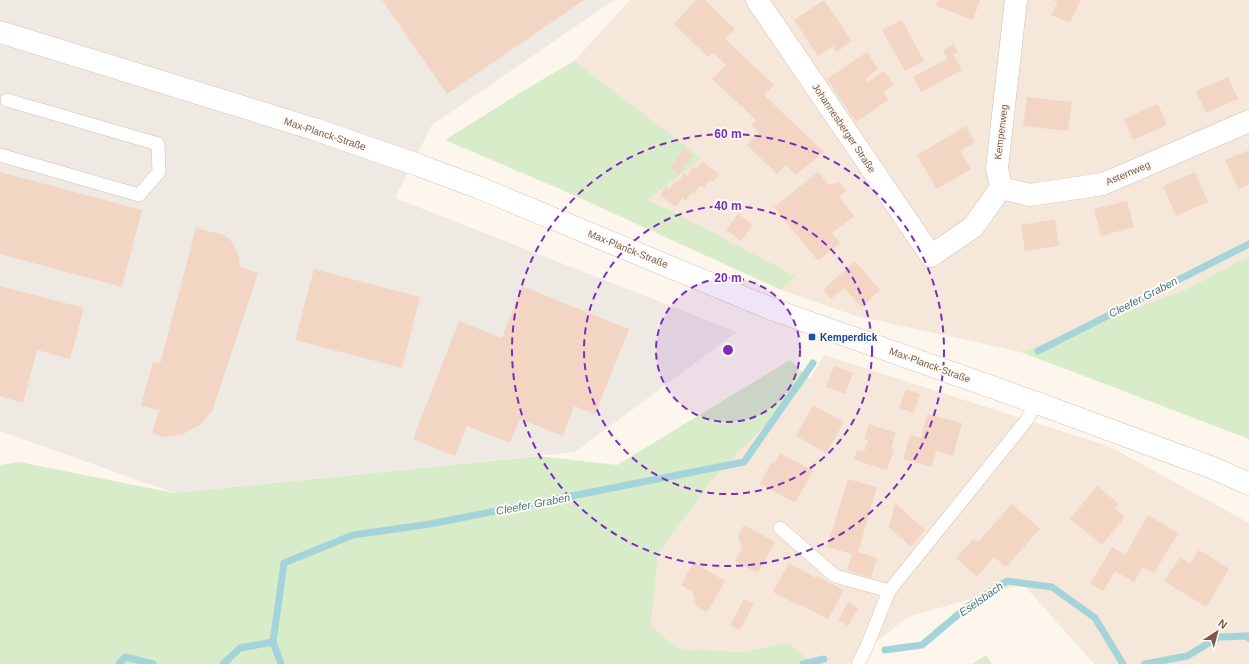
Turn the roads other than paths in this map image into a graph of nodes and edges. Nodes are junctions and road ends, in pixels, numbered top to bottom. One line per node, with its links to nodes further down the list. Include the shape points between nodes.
1 (757, 0): 7 (street, Johannesberger Straße, via 931,256 973,227)
2 (1016, 0): 7 (street, Kempenweg, via 997,168)
3 (0, 32): 8 (street, Max-Planck-Straße, via 314,129 418,165 774,310)
4 (8, 100): 6 (lane, via 158,144 159,172 139,195)
5 (1249, 121): 7 (street, Asternweg, via 1103,184 1030,195)
6 (0, 155)
7 (1001, 188)
8 (1037, 403): 9 (street, Max-Planck-Straße, via 1213,468); 11 (lane, via 1026,421)
9 (1249, 484)
10 (780, 528): 11 (lane, via 835,576)
11 (889, 591): 12 (lane)
12 (858, 664)

